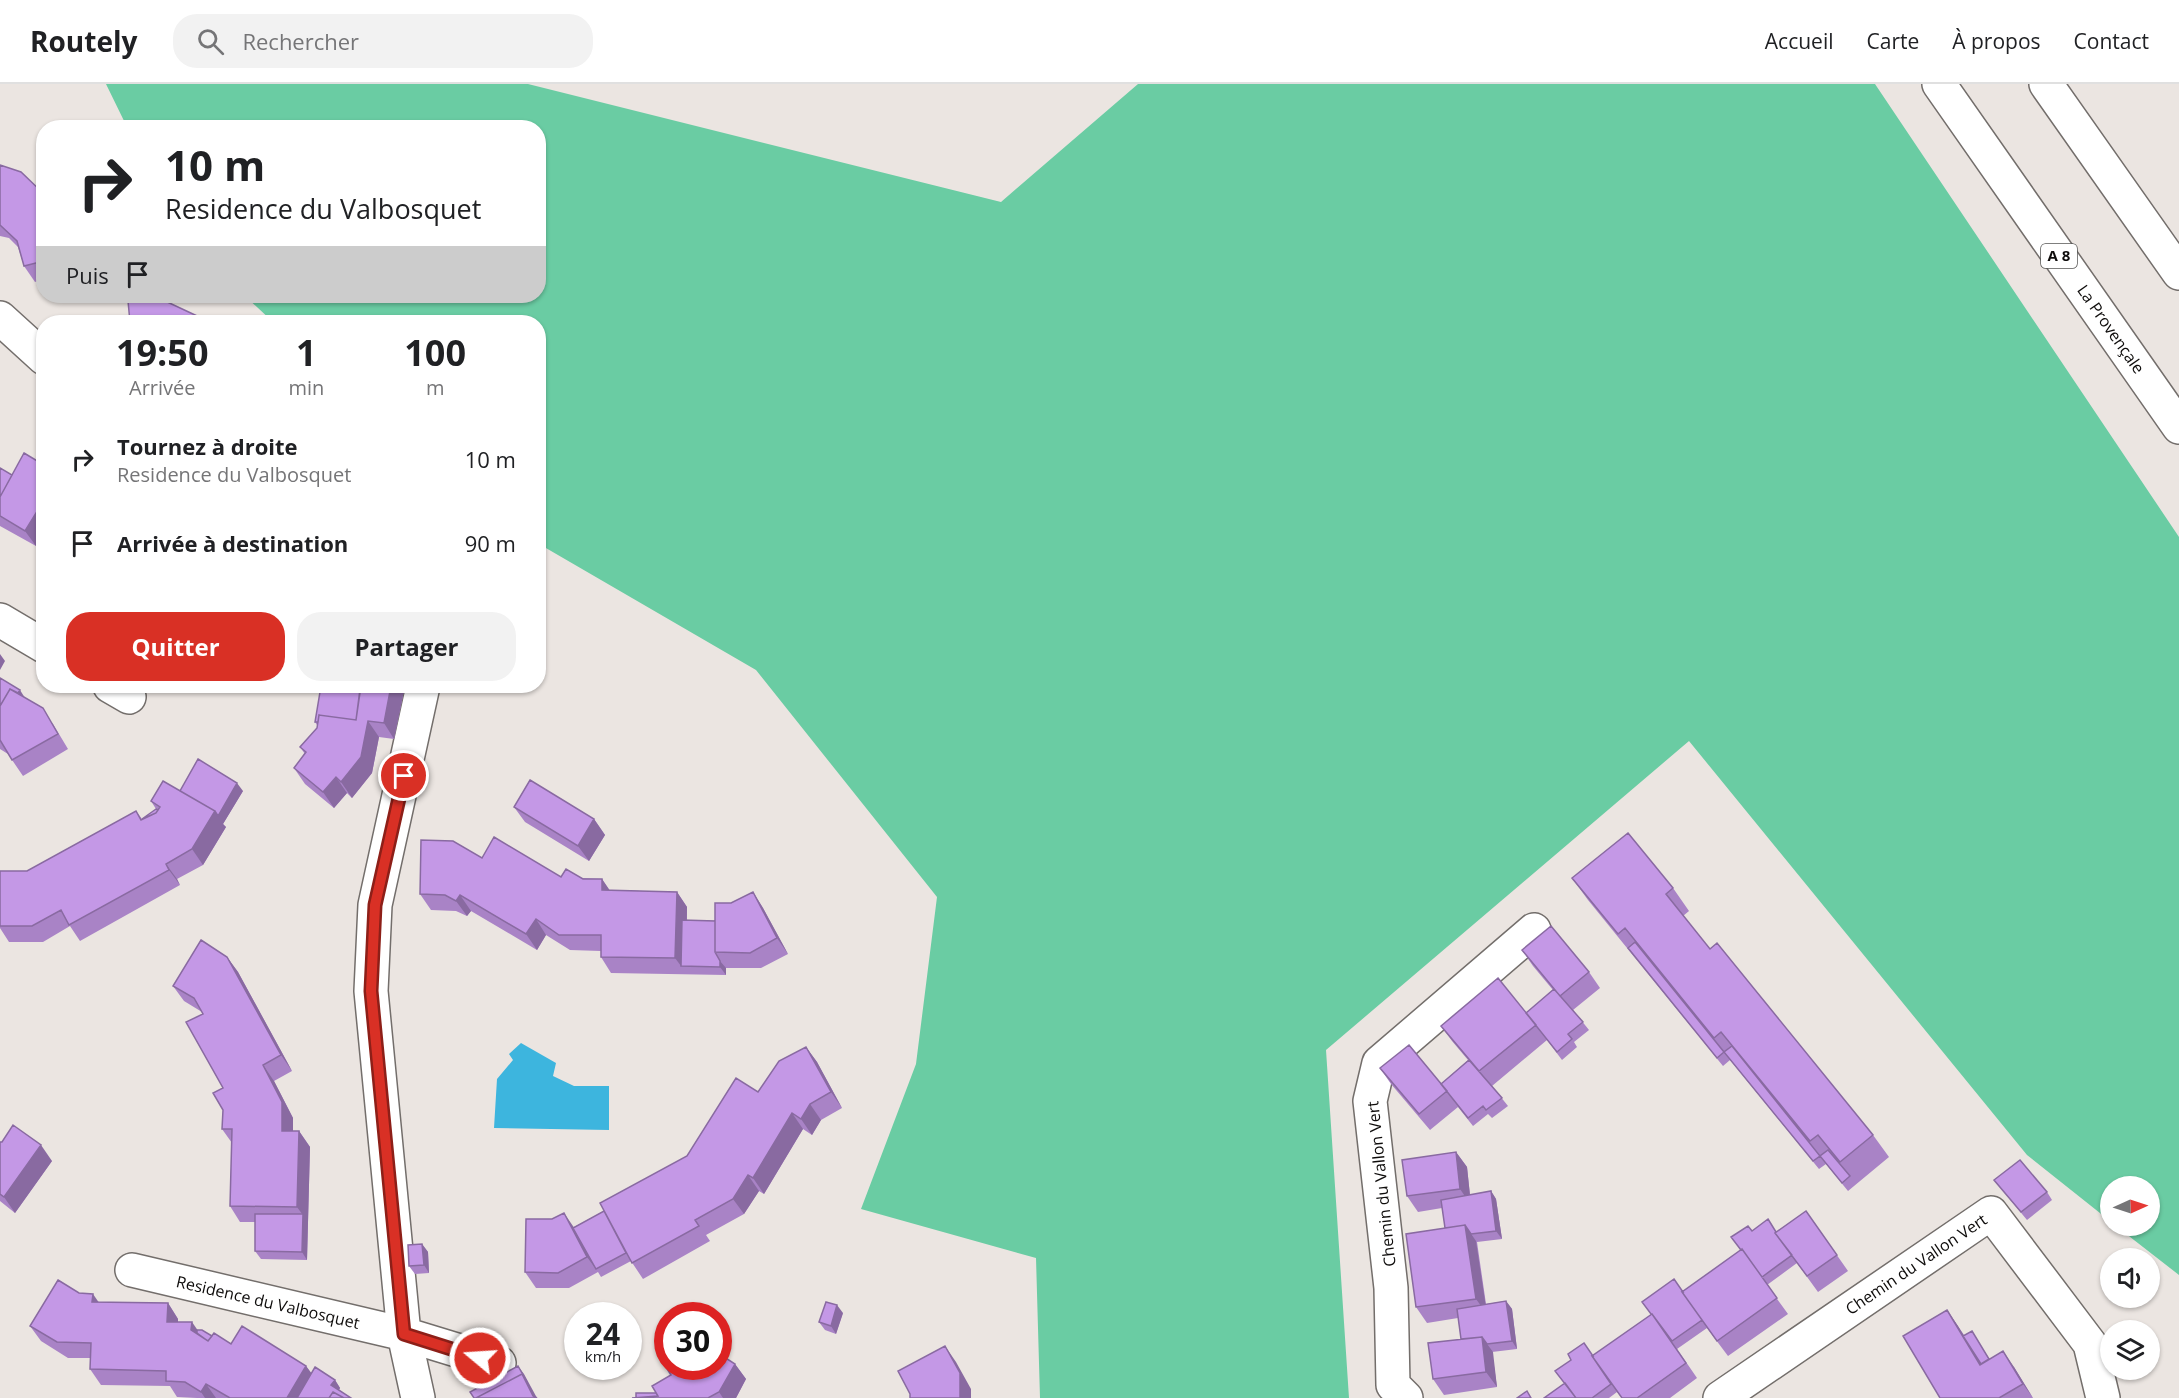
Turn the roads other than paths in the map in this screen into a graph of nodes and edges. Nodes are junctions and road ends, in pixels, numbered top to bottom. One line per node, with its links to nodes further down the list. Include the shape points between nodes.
1 (1939, 84): 6 (main road, La Provençale / A 8)
2 (2046, 84): 3 (main road)
3 (2179, 273)
4 (0, 318): 5 (main road)
5 (36, 351)
6 (2179, 427)
7 (0, 620): 8 (main road)
8 (36, 641)
9 (421, 693): 12 (main road, via 375,905 371,991)
10 (1534, 930): 15 (main road, Chemin du Vallon Vert, via 1379,1063 1370,1101 1391,1288 1393,1385)
11 (132, 1270): 12 (main road, Residence du Valbosquet)
12 (404, 1334): 13 (main road, Residence du Valbosquet); 14 (main road)
13 (499, 1364)
14 (418, 1398)
15 (1406, 1398)
16 (1720, 1398): 17 (main road, Chemin du Vallon Vert, via 1991,1213 2090,1344)
17 (2103, 1398)

